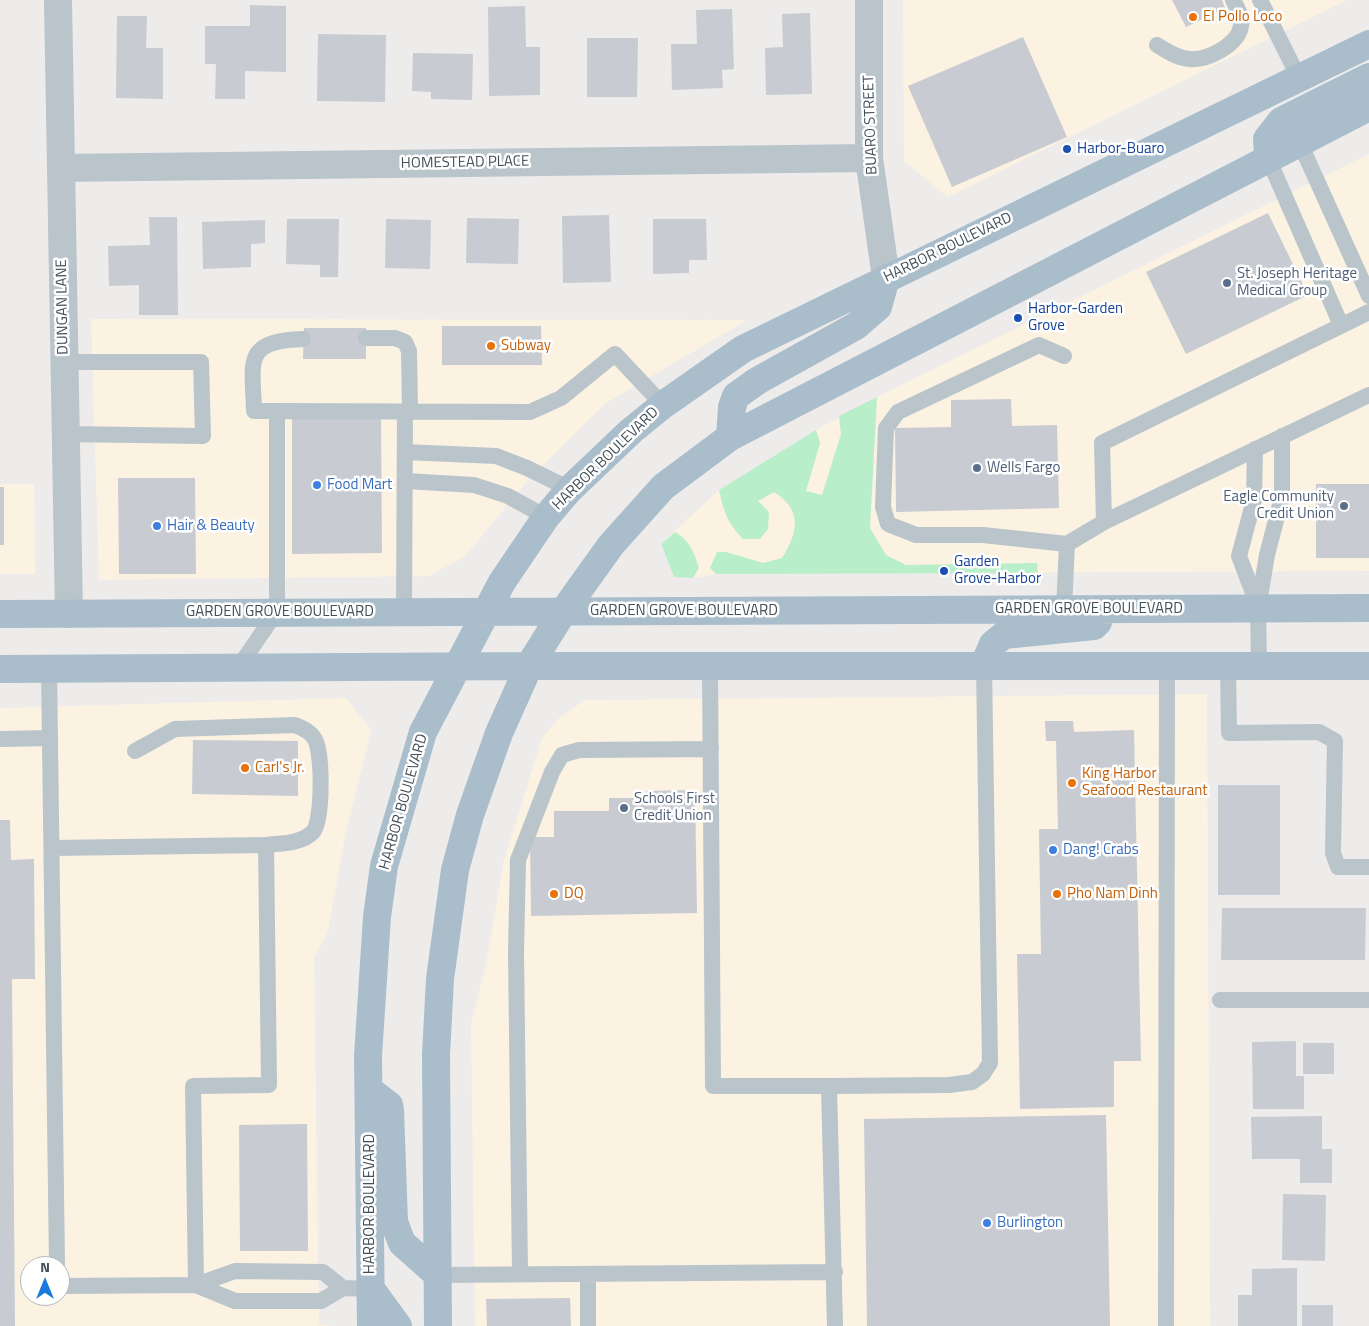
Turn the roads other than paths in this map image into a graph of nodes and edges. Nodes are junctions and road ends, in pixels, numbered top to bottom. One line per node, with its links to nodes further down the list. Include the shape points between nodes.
1 (58, 0): 13 (street, DUNGAN LANE)
2 (869, 0): 11 (street, BUARO STREET)
3 (1233, 0): 6 (lane, via 1241,17 1241,26 1237,37 1225,48 1204,59 1189,59)
4 (1260, 0): 8 (lane)
5 (1369, 44): 8 (main road, HARBOR BOULEVARD)
6 (1157, 45)
7 (1369, 77): 12 (main road, via 1281,121 1267,139)
8 (1299, 78): 14 (main road, HARBOR BOULEVARD)
9 (1369, 107): 10 (main road)
10 (1299, 141): 12 (main road); 15 (lane)
11 (869, 158): 13 (street, HOMESTEAD PLACE); 14 (street, BUARO STREET)
12 (1268, 158): 17 (lane); 28 (main road)
13 (61, 168): 21 (street, DUNGAN LANE)
14 (886, 278): 23 (main road, HARBOR BOULEVARD, via 742,349); 28 (main road, via 878,307 856,326 736,396)
15 (1369, 296)
16 (1369, 312): 17 (lane)
17 (1342, 325): 34 (lane, via 1102,443)
18 (366, 338): 25 (lane, via 395,338 405,342 409,350)
19 (303, 339): 24 (lane, via 269,344 258,350 253,359 254,411)
20 (1064, 356): 35 (lane, via 1039,345 898,412 886,428 883,507 888,524 916,534 983,535)
21 (64, 362): 26 (street, DUNGAN LANE); 26 (lane, via 201,362 203,436)
22 (1369, 395): 27 (lane)
23 (663, 405): 25 (lane, via 615,354 561,398 530,412); 32 (main road, HARBOR BOULEVARD)
24 (277, 411): 25 (lane); 40 (lane)
25 (408, 411): 30 (lane)
26 (66, 434): 45 (street, DUNGAN LANE)
27 (1282, 436): 29 (lane); 39 (lane, via 1282,497 1267,555)
28 (730, 437): 42 (main road, via 663,487 611,545)
29 (1254, 449): 34 (lane); 39 (lane, via 1254,500 1239,556)
30 (405, 452): 31 (lane); 32 (lane, via 496,456)
31 (406, 481): 33 (lane, via 474,485 508,496); 41 (lane)
32 (570, 489): 33 (main road, HARBOR BOULEVARD)
33 (546, 517): 43 (main road, HARBOR BOULEVARD)
34 (1104, 522): 35 (lane)
35 (1067, 544): 37 (lane)
36 (1369, 608): 39 (main road, GARDEN GROVE BOULEVARD)
37 (1064, 609): 38 (main road, GARDEN GROVE BOULEVARD); 42 (main road, GARDEN GROVE BOULEVARD)
38 (1102, 609): 39 (main road, GARDEN GROVE BOULEVARD); 46 (main road, via 1101,617 1094,626 1004,635 993,644)
39 (1258, 609): 51 (lane)
40 (277, 611): 41 (main road, GARDEN GROVE BOULEVARD); 45 (main road, GARDEN GROVE BOULEVARD); 54 (lane)
41 (404, 612): 43 (main road, GARDEN GROVE BOULEVARD)
42 (563, 612): 43 (main road, GARDEN GROVE BOULEVARD); 48 (main road)
43 (485, 613): 47 (main road, HARBOR BOULEVARD)
44 (0, 614): 45 (main road, GARDEN GROVE BOULEVARD)
45 (69, 614)
46 (984, 665): 49 (main road); 53 (main road); 66 (lane, via 990,1063 972,1082)
47 (456, 666): 48 (main road); 54 (main road); 67 (main road, HARBOR BOULEVARD, via 423,732 384,866 371,978)
48 (529, 666): 49 (main road); 72 (main road, via 499,733 470,815 455,870 447,920 436,1055)
49 (710, 666): 59 (lane)
50 (1228, 666): 51 (main road); 53 (main road); 63 (lane, via 1229,733 1319,732 1335,742 1333,853 1338,867)
51 (1259, 666): 52 (main road)
52 (1369, 666)
53 (1167, 667): 82 (lane)
54 (238, 668): 56 (main road)
55 (0, 669): 56 (main road)
56 (49, 669): 57 (lane)
57 (50, 738): 58 (lane); 62 (lane)
58 (0, 739)
59 (711, 749): 66 (lane, via 713,1086); 70 (lane, via 579,750 562,755 552,772 518,860)
60 (135, 751): 61 (lane, via 175,729 295,725 305,730 315,738 320,753 319,820 304,839)
61 (266, 845): 62 (lane); 73 (lane, via 269,1085 193,1086)
62 (52, 848): 68 (lane)
63 (1369, 868)
64 (1220, 1000): 65 (lane)
65 (1369, 1000)
66 (829, 1086): 69 (lane)
67 (369, 1090): 72 (main road, via 390,1110 394,1222 402,1243); 76 (main road, HARBOR BOULEVARD)
68 (57, 1256)
69 (836, 1272): 71 (lane); 81 (lane)
70 (520, 1274): 71 (lane); 72 (lane)
71 (588, 1274): 80 (lane)
72 (438, 1275): 79 (main road)
73 (196, 1284): 74 (lane); 75 (lane, via 235,1301 321,1301); 75 (lane, via 235,1271 324,1272)
74 (70, 1286)
75 (343, 1288): 76 (lane)
76 (371, 1289): 77 (main road, HARBOR BOULEVARD); 78 (main road)
77 (371, 1326)
78 (398, 1326)
79 (438, 1326)
80 (588, 1326)
81 (836, 1326)
82 (1166, 1326)

